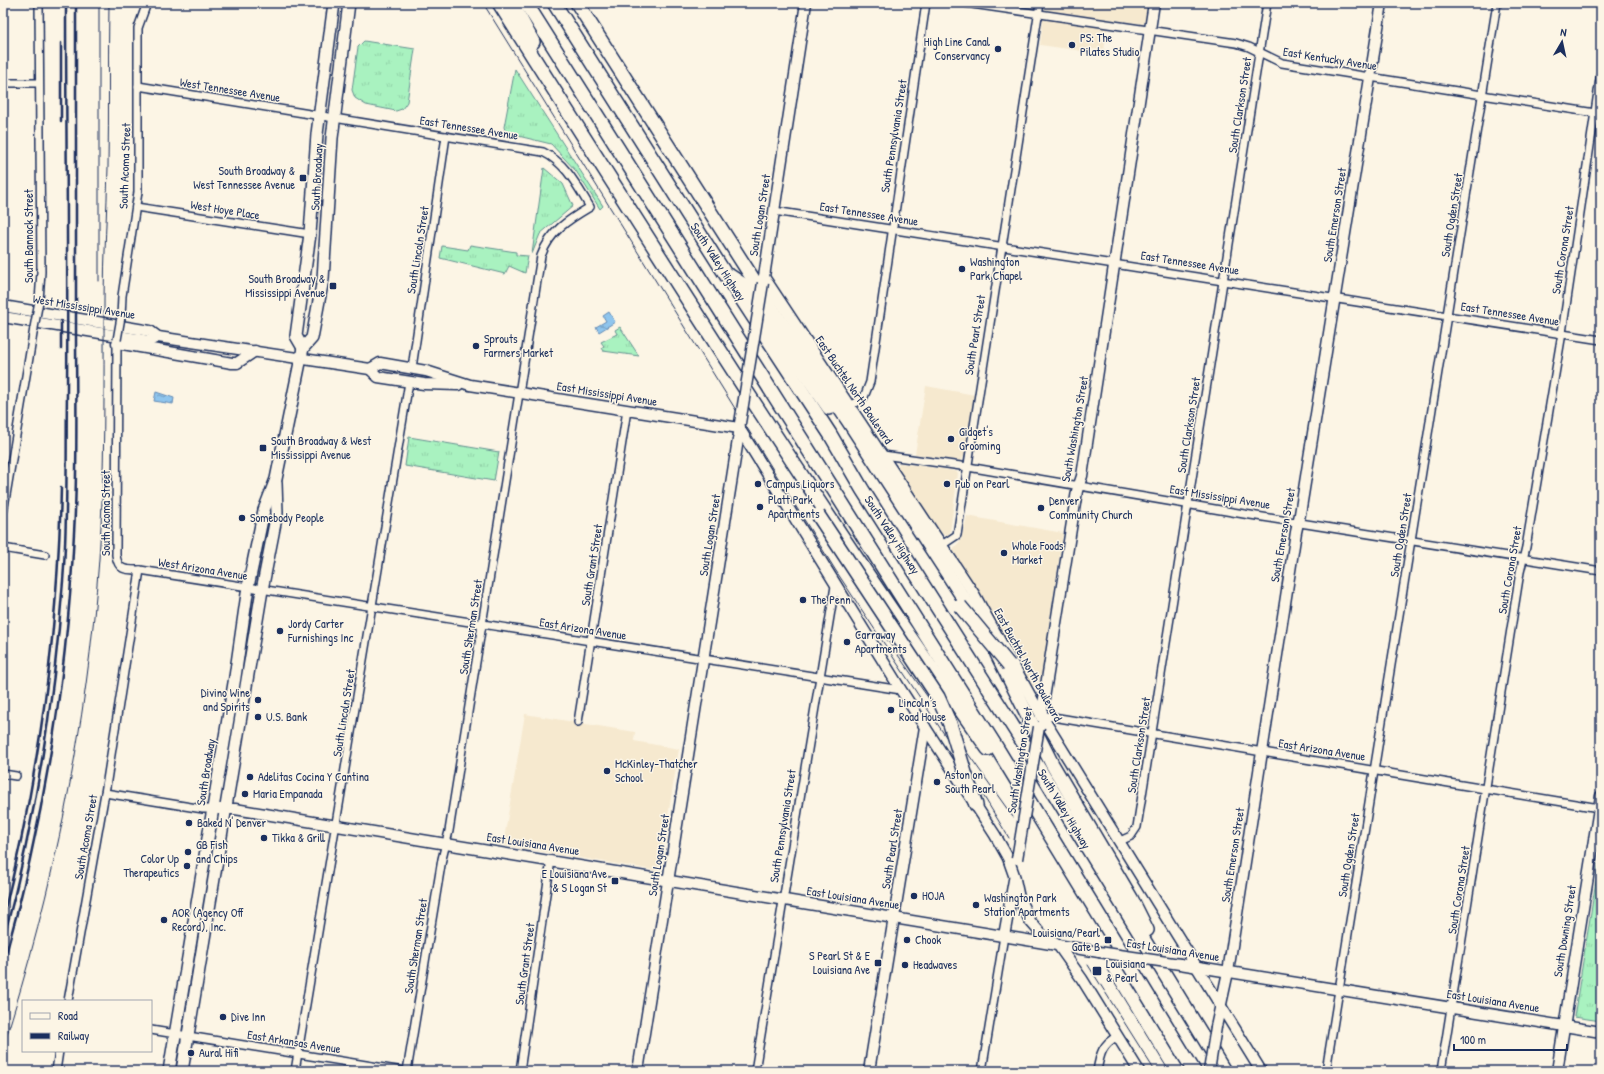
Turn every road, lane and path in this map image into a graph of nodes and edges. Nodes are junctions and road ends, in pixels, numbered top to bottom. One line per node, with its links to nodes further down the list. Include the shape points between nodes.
1 (39, 3): 24 (street, South Bannock Street)
2 (147, 3): 25 (street, South Acoma Street, via 138,28)
3 (334, 3): 28 (main road, South Broadway)
4 (349, 3): 29 (main road, South Broadway)
5 (499, 3): 31 (highway)
6 (512, 3): 31 (highway)
7 (526, 3): 103 (highway, South Valley Highway, via 996,745)
8 (554, 3): 39 (highway, South Valley Highway)
9 (577, 3): 115 (highway, via 778,318 975,615 1052,764 1131,898)
10 (926, 3): 35 (street, South Pennsylvania Street)
11 (965, 3): 18 (street, East Kentucky Avenue)
12 (1040, 3): 18 (street, South Pearl Street)
13 (1154, 3): 19 (main road, South Washington Street)
14 (1267, 3): 20 (street, South Clarkson Street)
15 (1382, 3): 22 (main road, South Emerson Street)
16 (1497, 3): 26 (street, South Ogden Street)
17 (805, 6): 34 (main road, South Logan Street)
18 (1038, 14): 19 (street, East Kentucky Avenue); 37 (street, South Pearl Street)
19 (1149, 31): 20 (street, East Kentucky Avenue, via 1236,43); 38 (main road, South Washington Street)
20 (1259, 52): 22 (street, East Kentucky Avenue, via 1282,63); 41 (street, South Clarkson Street)
21 (1601, 72): 27 (street, South Corona Street)
22 (1370, 76): 26 (street, East Kentucky Avenue); 42 (main road, South Emerson Street)
23 (3, 83): 24 (street)
24 (39, 83): 67 (street, South Bannock Street, bridge, via 39,301)
25 (138, 86): 28 (street, West Tennessee Avenue); 32 (street, South Acoma Street)
26 (1482, 95): 27 (street, East Kentucky Avenue); 44 (street, South Ogden Street)
27 (1598, 113): 46 (street, South Corona Street)
28 (319, 115): 29 (street, East Tennessee Avenue); 36 (main road, South Broadway)
29 (334, 118): 30 (street, East Tennessee Avenue); 51 (main road, South Broadway, via 323,278 312,338)
30 (446, 136): 33 (street, East Tennessee Avenue, via 530,149 551,156 569,174); 53 (street, South Lincoln Street)
31 (592, 150): 52 (highway)
32 (136, 207): 36 (street, West Hoye Place); 49 (street, South Acoma Street, bridge)
33 (590, 207): 58 (street, South Sherman Street, via 562,224 550,236 543,249)
34 (774, 211): 35 (street, East Tennessee Avenue); 40 (main road, South Logan Street)
35 (891, 229): 37 (street, East Tennessee Avenue); 59 (street, South Pennsylvania Street, via 869,388 864,397)
36 (310, 234): 51 (main road, South Broadway, via 296,336)
37 (1002, 246): 38 (street, East Tennessee Avenue); 63 (street, South Pearl Street)
38 (1114, 263): 41 (street, East Tennessee Avenue); 65 (main road, South Washington Street)
39 (724, 272): 84 (highway, bridge, via 745,286 960,606); 115 (highway, South Valley Highway, via 830,434)
40 (763, 280): 59 (main road, East Buchtel North Boulevard); 61 (main road, South Logan Street, bridge)
41 (1224, 280): 42 (street, East Tennessee Avenue); 66 (street, South Clarkson Street)
42 (1336, 298): 44 (street, East Tennessee Avenue); 68 (main road, South Emerson Street)
43 (3, 306): 47 (main road, West Mississippi Avenue, via 150,331)
44 (1447, 315): 46 (street, East Tennessee Avenue); 69 (street, South Ogden Street)
45 (3, 317): 47 (main road, West Mississippi Avenue, via 149,341)
46 (1562, 333): 48 (street, East Tennessee Avenue); 73 (street, South Corona Street)
47 (158, 337): 50 (main road, West Mississippi Avenue)
48 (1601, 340)
49 (117, 342): 50 (main road, via 232,363 237,363); 74 (street, South Acoma Street, via 116,555 121,568)
50 (255, 351): 51 (main road, West Mississippi Avenue)
51 (302, 353): 54 (main road, East Mississippi Avenue); 64 (main road, South Broadway)
52 (730, 366): 97 (highway, bridge, via 818,515 938,697 950,724); 103 (highway, via 869,579)
53 (412, 368): 54 (main road, East Mississippi Avenue, via 380,363); 55 (main road, via 406,376); 57 (main road, East Mississippi Avenue)
54 (370, 369): 55 (main road)
55 (378, 377): 56 (main road, East Mississippi Avenue)
56 (409, 382): 57 (main road, East Mississippi Avenue); 79 (street, South Lincoln Street)
57 (470, 385): 58 (main road, East Mississippi Avenue)
58 (520, 393): 60 (main road, East Mississippi Avenue); 80 (street, South Sherman Street)
59 (850, 406): 62 (main road, East Buchtel North Boulevard)
60 (627, 410): 61 (main road, East Mississippi Avenue); 81 (street, South Grant Street)
61 (740, 426): 76 (main road); 82 (main road, South Logan Street)
62 (882, 455): 63 (street, East Mississippi Avenue); 70 (main road, East Buchtel North Boulevard)
63 (968, 467): 65 (street, East Mississippi Avenue); 70 (street, South Pearl Street, via 957,535)
64 (276, 479): 77 (main road, South Broadway, via 264,510); 78 (main road, South Broadway, via 277,513)
65 (1079, 487): 66 (street, East Mississippi Avenue); 86 (main road, South Washington Street)
66 (1188, 504): 68 (street, East Mississippi Avenue); 89 (street, South Clarkson Street)
67 (3, 513)
68 (1298, 522): 69 (street, East Mississippi Avenue); 90 (main road, South Emerson Street)
69 (1411, 541): 73 (street, East Mississippi Avenue); 91 (street, South Ogden Street)
70 (942, 545): 84 (main road, East Buchtel North Boulevard, via 974,594)
71 (3, 548): 72 (street)
72 (45, 555)
73 (1523, 559): 75 (street, East Mississippi Avenue); 94 (street, South Corona Street)
74 (140, 570): 77 (street, West Arizona Avenue); 95 (street, South Acoma Street)
75 (1601, 571)
76 (835, 586): 83 (street, South Pennsylvania Street); 85 (main road)
77 (248, 587): 78 (street, West Arizona Avenue); 99 (main road, South Broadway)
78 (262, 590): 79 (street, East Arizona Avenue); 99 (main road, South Broadway)
79 (373, 607): 80 (street, East Arizona Avenue); 100 (street, South Lincoln Street)
80 (483, 625): 81 (street, East Arizona Avenue); 102 (street, South Sherman Street)
81 (591, 642): 82 (street, East Arizona Avenue); 87 (street, South Grant Street)
82 (704, 659): 83 (street, East Arizona Avenue); 106 (main road, South Logan Street)
83 (819, 677): 85 (street, East Arizona Avenue); 107 (street, South Pennsylvania Street)
84 (1020, 679): 86 (main road, East Buchtel North Boulevard)
85 (901, 690): 88 (main road)
86 (1041, 715): 89 (street, East Arizona Avenue); 101 (main road, East Buchtel North Boulevard); 105 (main road, South Washington Street, bridge)
87 (578, 722)
88 (925, 727): 97 (main road); 108 (main road, South Pearl Street)
89 (1151, 735): 90 (street, East Arizona Avenue); 101 (street, South Clarkson Street, via 1137,827 1131,836)
90 (1262, 752): 91 (street, East Arizona Avenue); 112 (main road, South Emerson Street)
91 (1373, 770): 94 (street, East Arizona Avenue); 113 (street, South Ogden Street)
92 (3, 774): 93 (street)
93 (16, 776)
94 (1486, 789): 98 (street, East Arizona Avenue); 117 (street, South Corona Street)
95 (105, 793): 99 (street, via 199,809); 114 (street, South Acoma Street)
96 (1601, 796): 98 (main road, South Downing Street)
97 (976, 805): 105 (main road, via 1003,849)
98 (1599, 808): 118 (main road, South Downing Street)
99 (219, 809): 100 (main road, East Louisiana Avenue); 121 (main road, South Broadway)
100 (336, 825): 102 (main road, East Louisiana Avenue); 124 (street, South Lincoln Street)
101 (1120, 841): 111 (main road, East Buchtel North Boulevard)
102 (445, 843): 104 (main road, East Louisiana Avenue); 130 (street, South Sherman Street)
103 (1056, 845): 138 (highway, South Valley Highway)
104 (551, 860): 106 (main road, East Louisiana Avenue); 131 (street, South Grant Street)
105 (1014, 875): 109 (main road, South Washington Street); 110 (main road, via 1019,898 1030,921 1044,937)
106 (668, 879): 107 (main road, East Louisiana Avenue); 132 (main road, South Logan Street)
107 (782, 900): 108 (main road, East Louisiana Avenue); 133 (street, South Pennsylvania Street)
108 (894, 918): 109 (main road, East Louisiana Avenue); 134 (main road, South Pearl Street)
109 (1004, 936): 110 (main road, East Louisiana Avenue); 135 (street, South Washington Street)
110 (1058, 945): 111 (main road, East Louisiana Avenue, bridge); 122 (main road)
111 (1196, 966): 112 (main road, East Louisiana Avenue); 116 (main road, East Buchtel North Boulevard)
112 (1228, 972): 113 (main road, East Louisiana Avenue); 116 (main road, South Emerson Street)
113 (1339, 990): 117 (main road, East Louisiana Avenue); 142 (street, South Ogden Street)
114 (68, 1000)
115 (1184, 1006): 140 (highway, South Valley Highway)
116 (1221, 1007): 139 (main road, South Emerson Street, bridge); 141 (main road, East Buchtel North Boulevard)
117 (1451, 1008): 118 (main road, East Louisiana Avenue); 143 (street, South Corona Street)
118 (1564, 1026): 120 (main road, East Louisiana Avenue); 144 (main road, South Downing Street)
119 (152, 1030): 121 (street, East Arkansas Avenue)
120 (1601, 1032)
121 (181, 1035): 124 (street, East Arkansas Avenue); 126 (main road, South Broadway); 127 (main road, South Broadway)
122 (1118, 1036): 136 (street, via 1102,1049); 137 (main road)
123 (59, 1052): 125 (street)
124 (297, 1054): 128 (street, South Lincoln Street); 129 (street, East Arkansas Avenue)
125 (56, 1071)
126 (169, 1071)
127 (182, 1071)
128 (295, 1071)
129 (403, 1071)
130 (407, 1071)
131 (520, 1071)
132 (638, 1071)
133 (756, 1071)
134 (868, 1071)
135 (982, 1071)
136 (1097, 1071)
137 (1140, 1071)
138 (1194, 1071)
139 (1209, 1071)
140 (1224, 1071)
141 (1261, 1071)
142 (1326, 1071)
143 (1441, 1071)
144 (1557, 1071)

